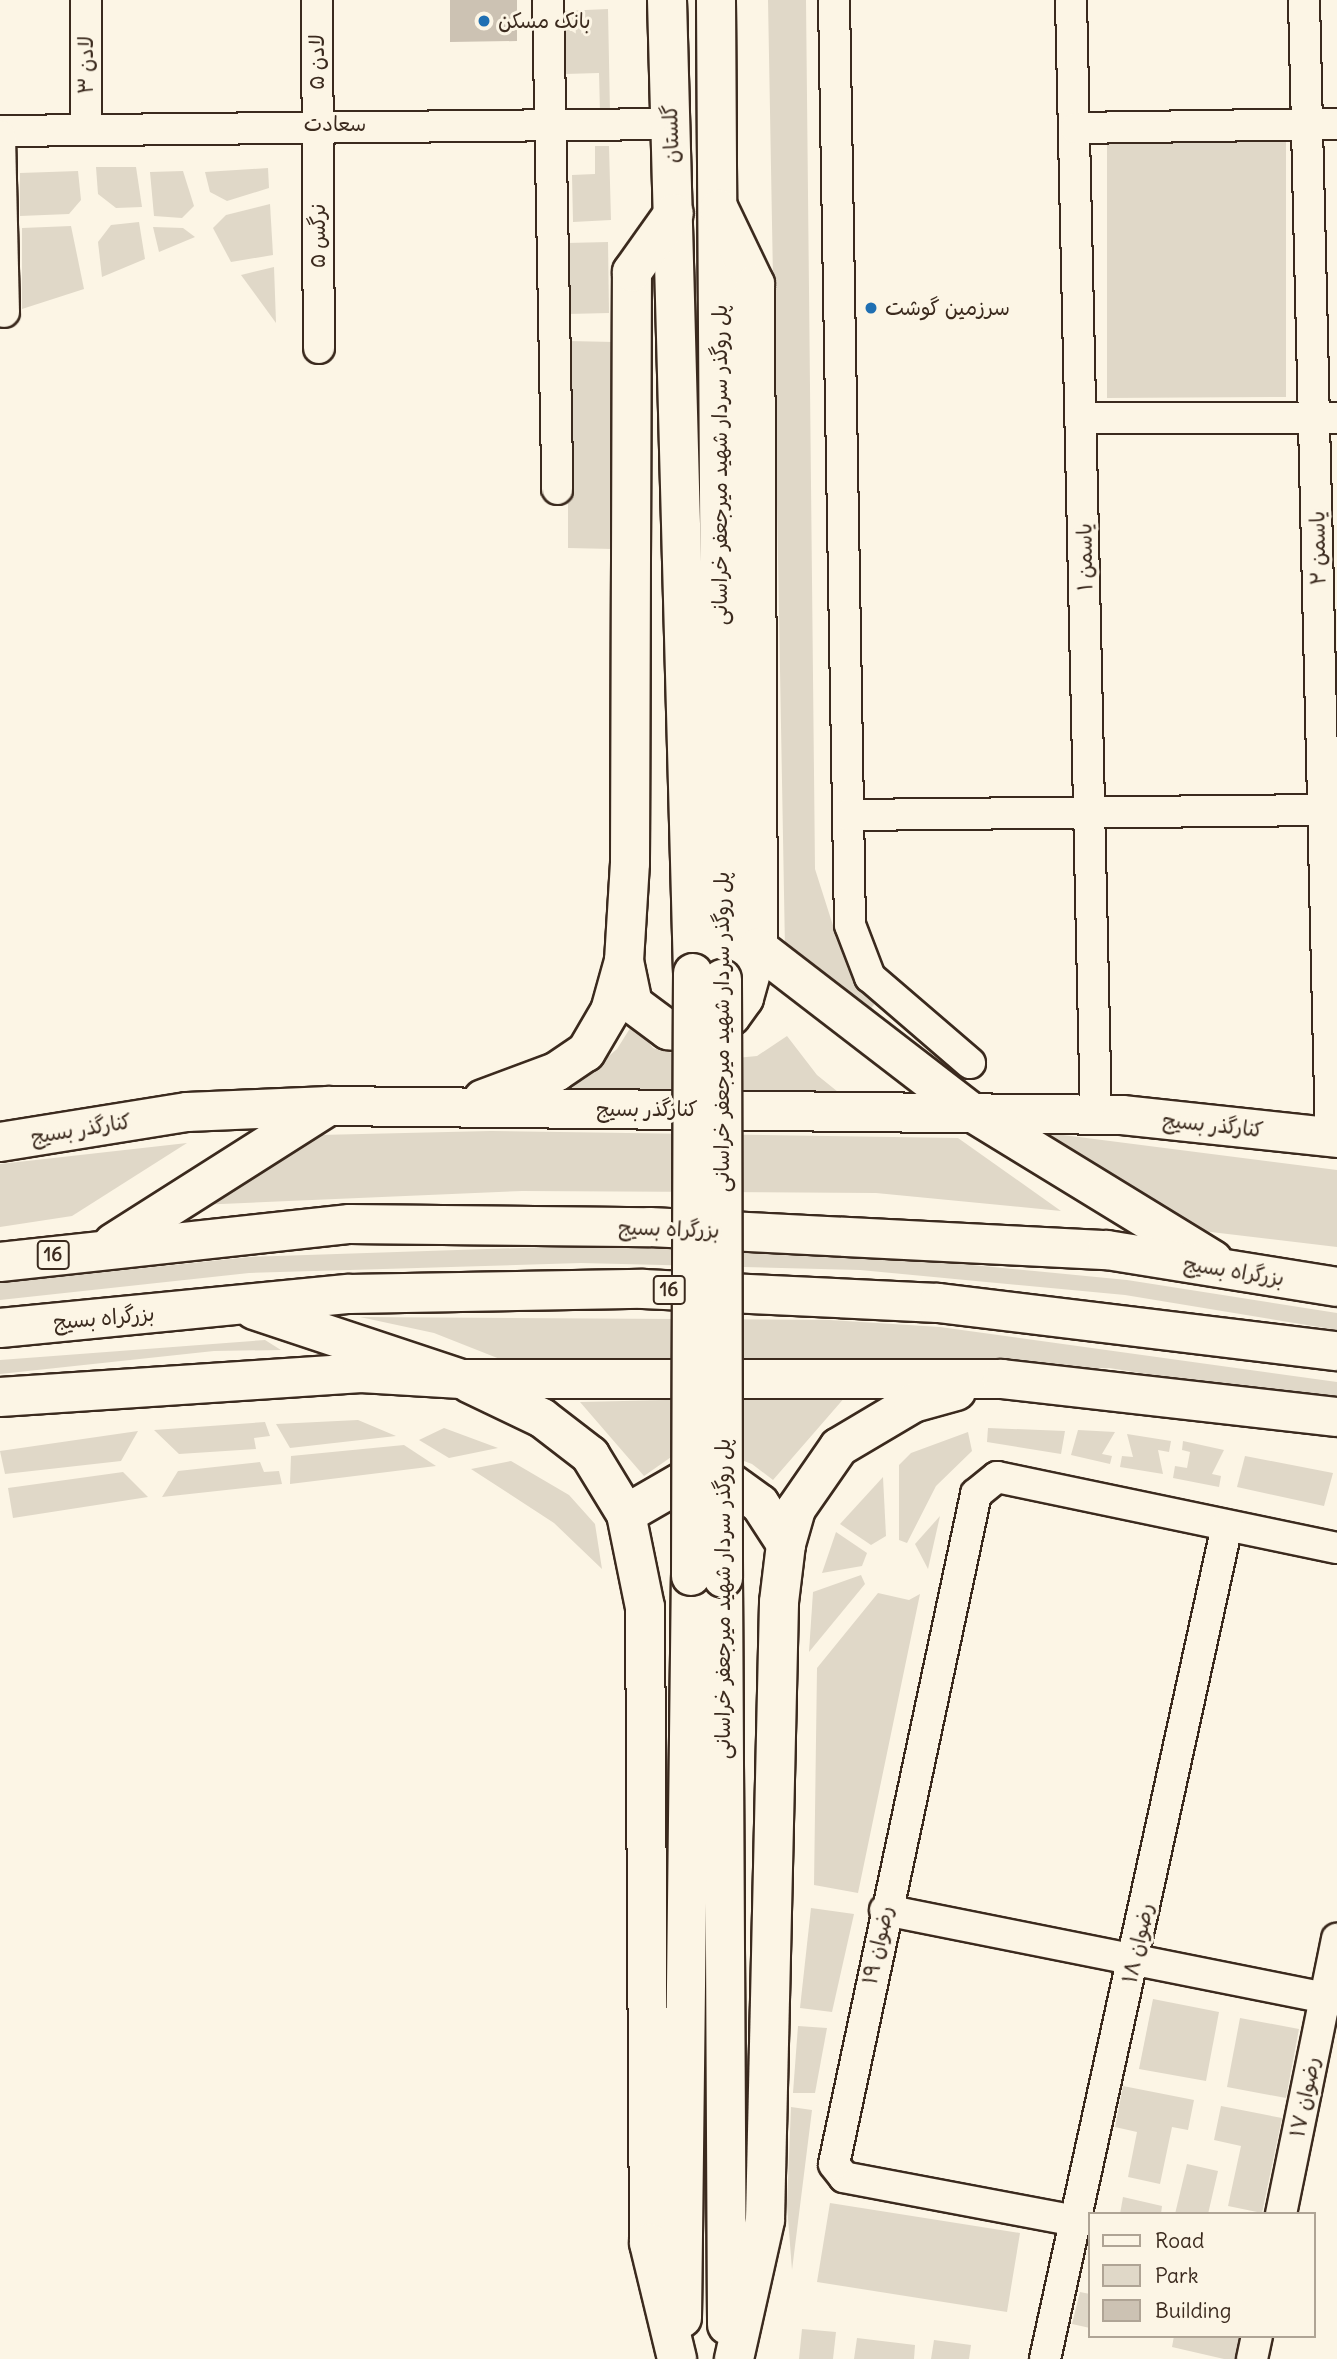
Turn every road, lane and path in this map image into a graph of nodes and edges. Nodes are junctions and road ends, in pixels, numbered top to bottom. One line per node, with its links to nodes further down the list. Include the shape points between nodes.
1 (86, 0): 14 (street, لادن ۳)
2 (317, 0): 9 (street, لادن ۵)
3 (548, 0): 12 (street)
4 (667, 0): 10 (main road, گلستان)
5 (716, 0): 16 (main road)
6 (834, 0): 27 (street)
7 (1071, 0): 13 (street, یاسمن ۱)
8 (1304, 0): 11 (street, یاسمن ۲)
9 (318, 123): 12 (street, سعادت); 14 (street, سعادت); 20 (street, نرگس ۵)
10 (671, 124): 12 (street, سعادت); 17 (main road, گلستان)
11 (1323, 124): 13 (street); 22 (street, یاسمن ۲)
12 (551, 125): 23 (street)
13 (1076, 128): 21 (street, یاسمن ۱)
14 (86, 129): 15 (street, سعادت)
15 (0, 134): 19 (street)
16 (719, 209): 28 (main road, via 755,284); 30 (main road, پل روگذر سردار شهید میرجعفر خراسانی)
17 (674, 213): 18 (main road, گلستان); 29 (main road, via 632,272 630,863)
18 (676, 267): 30 (main road, پل روگذر سردار شهید میرجعفر خراسانی)
19 (4, 312)
20 (319, 348)
21 (1082, 418): 22 (street); 25 (street, یاسمن ۱)
22 (1326, 418): 24 (street, یاسمن ۲)
23 (556, 489)
24 (1328, 617): 26 (street, یاسمن ۲)
25 (1090, 809): 26 (street); 27 (street); 35 (street, یاسمن ۱)
26 (1330, 810): 36 (street, یاسمن ۲)
27 (848, 815): 31 (street, via 850,925 858,956 870,977)
28 (758, 948): 29 (main road, via 744,998 730,1016 690,1033 668,1030 633,1004); 34 (main road)
29 (624, 961): 33 (main road, via 610,1011 586,1052 556,1072)
30 (707, 976): 53 (main road, پل روگذر سردار شهید میرجعفر خراسانی, bridge)
31 (970, 1063)
32 (329, 1106): 33 (main road, کنارگذر بسیج); 37 (main road, کنارگذر بسیج, via 187,1112); 38 (main road)
33 (458, 1108): 34 (main road, کنارگذر بسیج)
34 (970, 1111): 35 (main road, کنارگذر بسیج); 40 (main road)
35 (1096, 1115): 36 (main road, کنارگذر بسیج)
36 (1334, 1138)
37 (0, 1142)
38 (106, 1248): 39 (main road, بزرگراه بسیج / 16); 40 (main road, بزرگراه بسیج / 16, via 350,1224 650,1227 1107,1250)
39 (0, 1262)
40 (1230, 1270): 41 (main road, بزرگراه بسیج / 16)
41 (1337, 1287)
42 (238, 1305): 43 (main road, بزرگراه بسیج / 16); 44 (main road, بزرگراه بسیج / 16, via 349,1294 643,1289 938,1303); 45 (main road)
43 (0, 1328)
44 (1337, 1351)
45 (461, 1379): 46 (main road); 47 (main road, via 361,1373); 49 (main road, via 542,1418 590,1455)
46 (1002, 1379): 48 (main road); 51 (main road, via 913,1403 839,1447 796,1510)
47 (0, 1397)
48 (1337, 1417)
49 (625, 1514): 51 (main road, via 690,1477 724,1478 760,1504); 61 (main road, via 645,1607 649,2243)
50 (1227, 1526): 52 (street); 54 (street, رضوان ۱۹, via 997,1477 984,1481 976,1494); 56 (street, رضوان ۱۸)
51 (786, 1544): 63 (main road, via 779,1602 765,2220)
52 (1337, 1548)
53 (707, 1577): 62 (main road, پل روگذر سردار شهید میرجعفر خراسانی, via 683,2180); 63 (main road, پل روگذر سردار شهید میرجعفر خراسانی)
54 (886, 1910): 56 (street); 59 (street, رضوان ۱۹, via 834,2164 844,2177)
55 (1337, 1939): 57 (street, رضوان ۱۷)
56 (1134, 1960): 57 (street); 59 (street, رضوان ۱۸)
57 (1331, 1999): 58 (street, رضوان ۱۷)
58 (1282, 2212)
59 (1076, 2221): 64 (street, رضوان ۱۸)
60 (1257, 2338): 65 (street)
61 (677, 2359)
62 (682, 2359)
63 (731, 2359)
64 (1045, 2359)
65 (1252, 2359)

